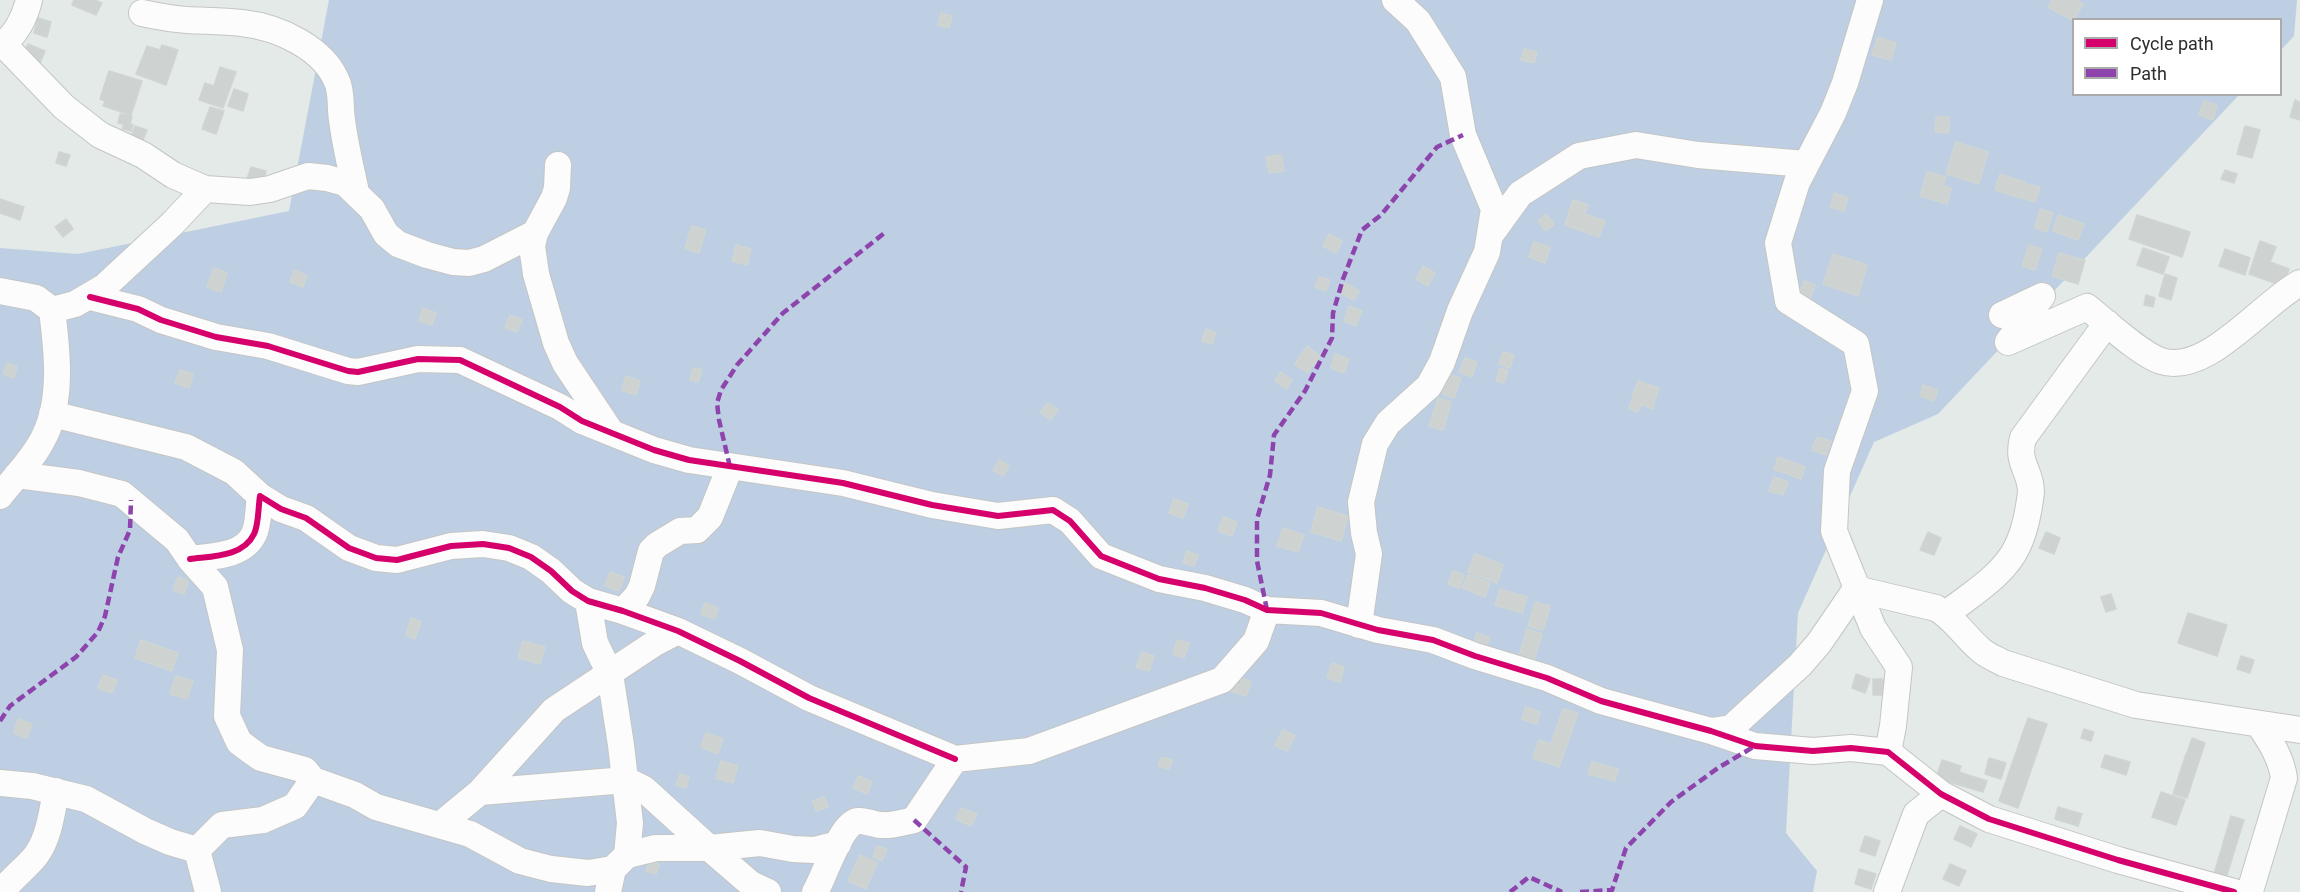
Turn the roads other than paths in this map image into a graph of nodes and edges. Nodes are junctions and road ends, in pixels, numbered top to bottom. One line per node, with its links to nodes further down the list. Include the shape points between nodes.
1 (29, 0): 5 (street, via 26,14)
2 (1395, 0): 11 (street, via 1418,21 1453,77 1464,135 1494,209)
3 (1870, 0): 6 (street, via 1833,113)
4 (141, 13): 9 (street, via 263,27 316,52 337,82)
5 (2, 45): 8 (street, via 64,108 100,135)
6 (1806, 164): 11 (street, via 1698,155 1636,145 1579,156 1520,194); 25 (street, via 1778,243 1788,301 1856,344 1865,391 1837,471 1834,531)
7 (558, 165): 10 (street, via 554,198)
8 (205, 189): 9 (street, via 250,192 308,176 345,183); 14 (street, via 157,239)
9 (356, 192): 10 (street, via 398,244 453,262 484,259)
10 (535, 232): 19 (street, via 534,258 556,343 564,363)
11 (1489, 236): 30 (street, via 1487,252 1429,386 1388,423 1375,444 1361,502 1369,554)
12 (2300, 283): 17 (street, via 2206,356 2182,364 2160,361)
13 (0, 291): 15 (street, via 36,298)
14 (90, 297): 15 (street); 19 (street, via 138,309 216,337 268,346 348,371 418,359 460,360)
15 (52, 310): 18 (street, via 56,358)
16 (2002, 315): 17 (street, via 2042,296 2008,342 2087,307)
17 (2107, 323): 29 (street, via 2023,438 2020,457 2031,492 2018,546 2008,562)
18 (52, 414): 21 (street, via 44,438); 23 (street, via 186,447 234,472)
19 (610, 432): 20 (street, via 654,450)
20 (730, 467): 27 (street, via 843,483 998,516 1053,510 1070,521 1101,556 1159,579 1205,588); 28 (street, via 710,517 697,530 680,531 651,551 642,586)
21 (17, 475): 22 (street); 24 (street, via 123,494 177,540)
22 (0, 496)
23 (260, 496): 24 (street, via 255,532 246,545 231,553); 26 (street, via 280,509 306,518 349,548 376,558 397,560 451,546 483,544 509,548 531,557)
24 (190, 559): 38 (street, via 215,587 228,638 227,716 231,728 239,742 261,758 305,770)
25 (1856, 589): 29 (street, via 1936,608); 35 (street, via 1820,643 1800,665 1731,728); 36 (street, via 1873,628 1899,667)
26 (588, 601): 28 (street); 32 (street, via 595,643)
27 (1267, 610): 30 (street, via 1321,613); 37 (street, via 1256,641 1222,680 1029,751)
28 (624, 611): 31 (street)
29 (1946, 614): 33 (street, via 1983,652 2003,663 2136,705)
30 (1359, 625): 35 (street, via 1433,640 1547,678 1601,701)
31 (678, 632): 32 (street); 37 (street, via 809,698)
32 (610, 674): 39 (street); 42 (street, via 554,710)
33 (2259, 724): 34 (street); 56 (street, via 2277,753 2284,778)
34 (2300, 730)
35 (1711, 731): 36 (street, via 1755,746 1813,752 1851,748)
36 (1888, 752): 43 (street)
37 (955, 759): 46 (street, via 914,819 884,826 853,822)
38 (313, 780): 45 (street, via 376,807); 48 (street, via 296,806 262,820 222,825)
39 (626, 780): 42 (street); 47 (street, via 644,789); 49 (street, via 630,823)
40 (0, 783): 41 (street)
41 (56, 791): 48 (street, via 86,799 153,835); 50 (street, via 43,843)
42 (480, 792): 45 (street)
43 (1941, 794): 44 (street); 54 (street, via 1916,814)
44 (1989, 819): 55 (street); 56 (street)
45 (440, 825): 49 (street, via 470,834 520,861 551,869)
46 (838, 844): 47 (street, via 813,850 760,843); 53 (street)
47 (709, 848): 49 (street, via 656,849); 52 (street, via 751,884)
48 (197, 850): 51 (street)
49 (616, 872)
50 (3, 892)
51 (208, 892)
52 (768, 892)
53 (815, 892)
54 (1887, 892)
55 (2234, 892)
56 (2250, 892)

